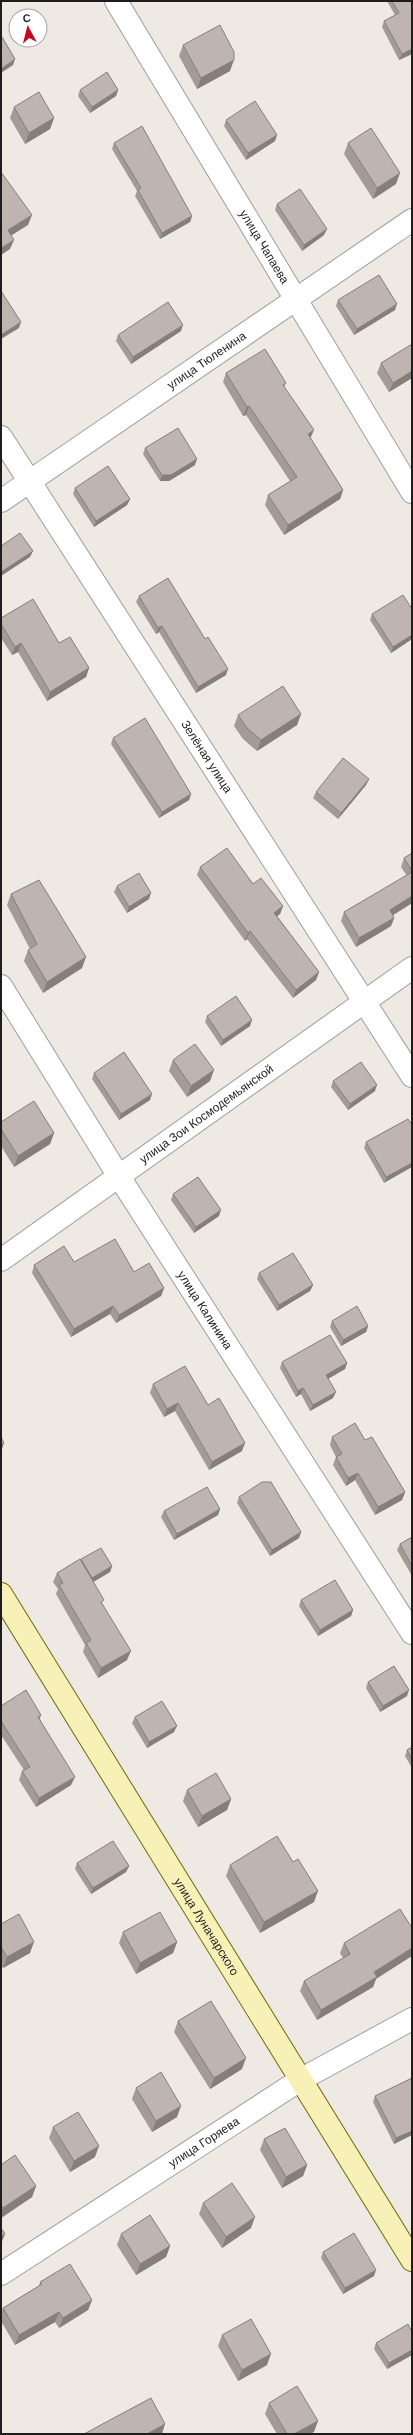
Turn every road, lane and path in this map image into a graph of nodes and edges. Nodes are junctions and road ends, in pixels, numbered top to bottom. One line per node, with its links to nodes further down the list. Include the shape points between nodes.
1 (116, 1): 3 (street, улица Чапаева)
2 (412, 220): 3 (street, улица Тюленина)
3 (295, 300): 5 (street, улица Тюленина); 6 (street, улица Чапаева)
4 (1, 437): 5 (street, Зелёная улица)
5 (29, 483): 7 (street, улица Тюленина); 10 (street, Зелёная улица)
6 (412, 492)
7 (1, 501)
8 (412, 968): 10 (street, улица Зои Космодемьянской)
9 (1, 986): 12 (street, улица Калинина)
10 (364, 1002): 11 (street, Зелёная улица); 12 (street, улица Зои Космодемьянской)
11 (412, 1076)
12 (118, 1175): 13 (street, улица Зои Космодемьянской); 15 (street, улица Калинина)
13 (1, 1260)
14 (1, 1594): 17 (main road, улица Луначарского)
15 (412, 1633)
16 (412, 2019): 17 (street, улица Горяева)
17 (300, 2080): 18 (main road, улица Луначарского); 19 (street, улица Горяева)
18 (412, 2260)
19 (1, 2274)

